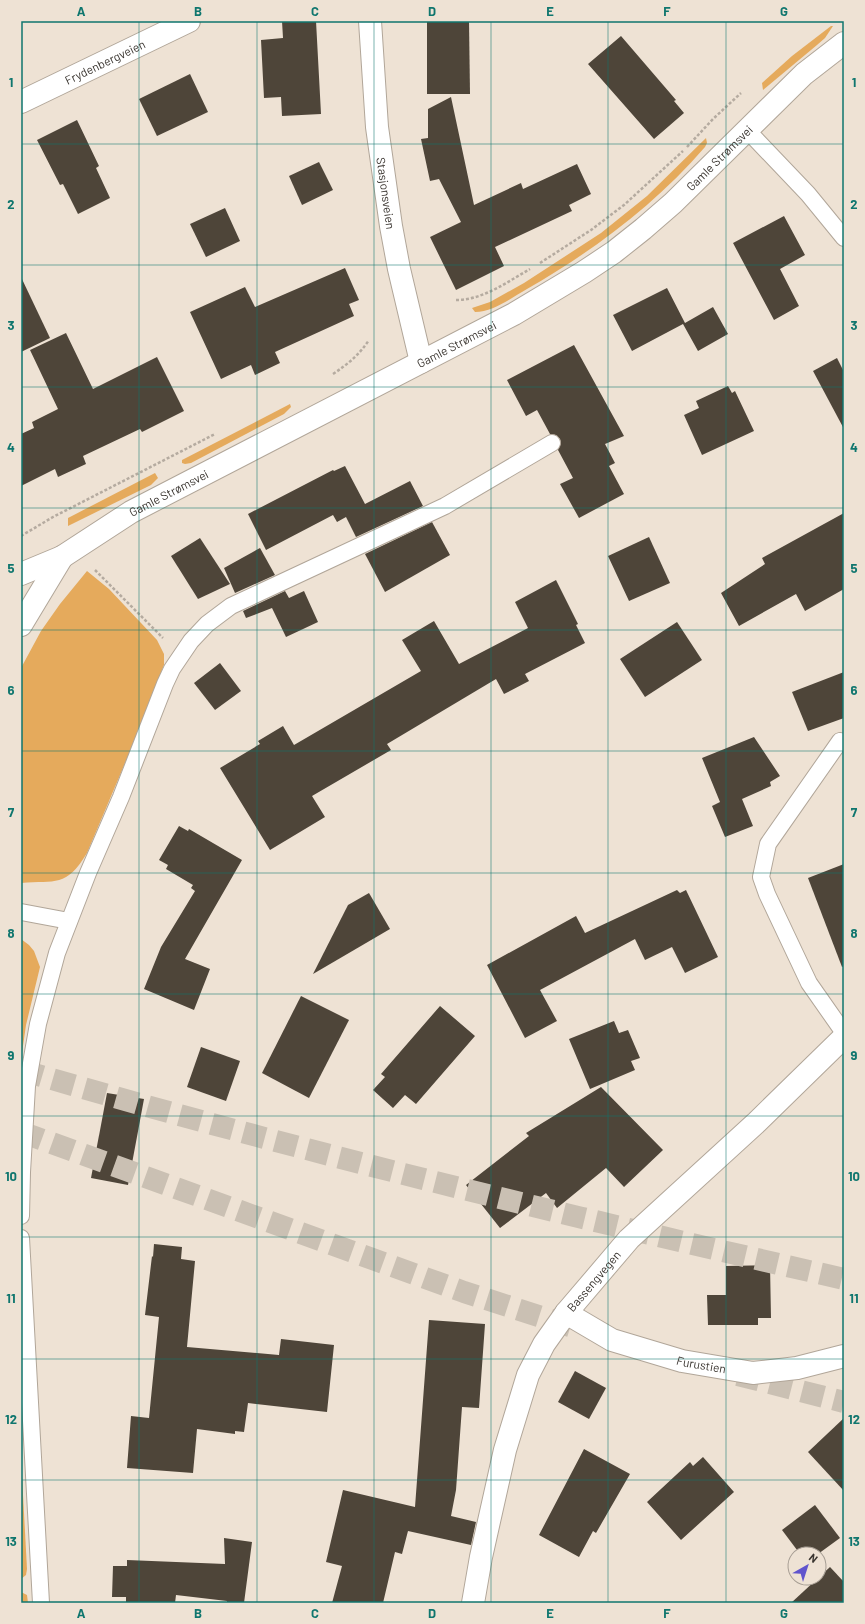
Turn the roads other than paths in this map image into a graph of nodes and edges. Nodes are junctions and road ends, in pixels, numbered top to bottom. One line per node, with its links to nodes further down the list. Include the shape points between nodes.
1 (189, 21): 4 (main road, Frydenbergveien)
2 (370, 21): 7 (main road, Stasjonsveien, via 377,127 390,226)
3 (844, 43): 5 (main road, Gamle Strømsvei, via 804,74)
4 (21, 102)
5 (747, 130): 6 (lane, via 808,194); 7 (main road, Gamle Strømsvei, via 672,203 614,252 520,310)
6 (844, 238)
7 (421, 362): 9 (main road, Gamle Strømsvei, via 131,512)
8 (552, 444): 14 (lane, via 445,506 231,606 208,624 191,641 164,684)
9 (62, 557): 10 (main road, Gamle Strømsvei); 11 (main road)
10 (21, 574)
11 (21, 625)
12 (840, 741): 15 (lane, via 768,844 761,877 809,983)
13 (21, 912): 14 (lane)
14 (70, 921): 17 (lane, via 44,996 27,1086)
15 (844, 1033)
16 (844, 1037): 19 (main road, Bassengvegen, via 757,1122 629,1239)
17 (21, 1216)
18 (21, 1238): 21 (lane)
19 (566, 1313): 20 (main road, Furustien, via 612,1340 682,1361 753,1373 797,1368); 22 (main road, Bassengvegen, via 544,1344 528,1375 504,1450)
20 (844, 1356)
21 (41, 1603)
22 (473, 1603)

